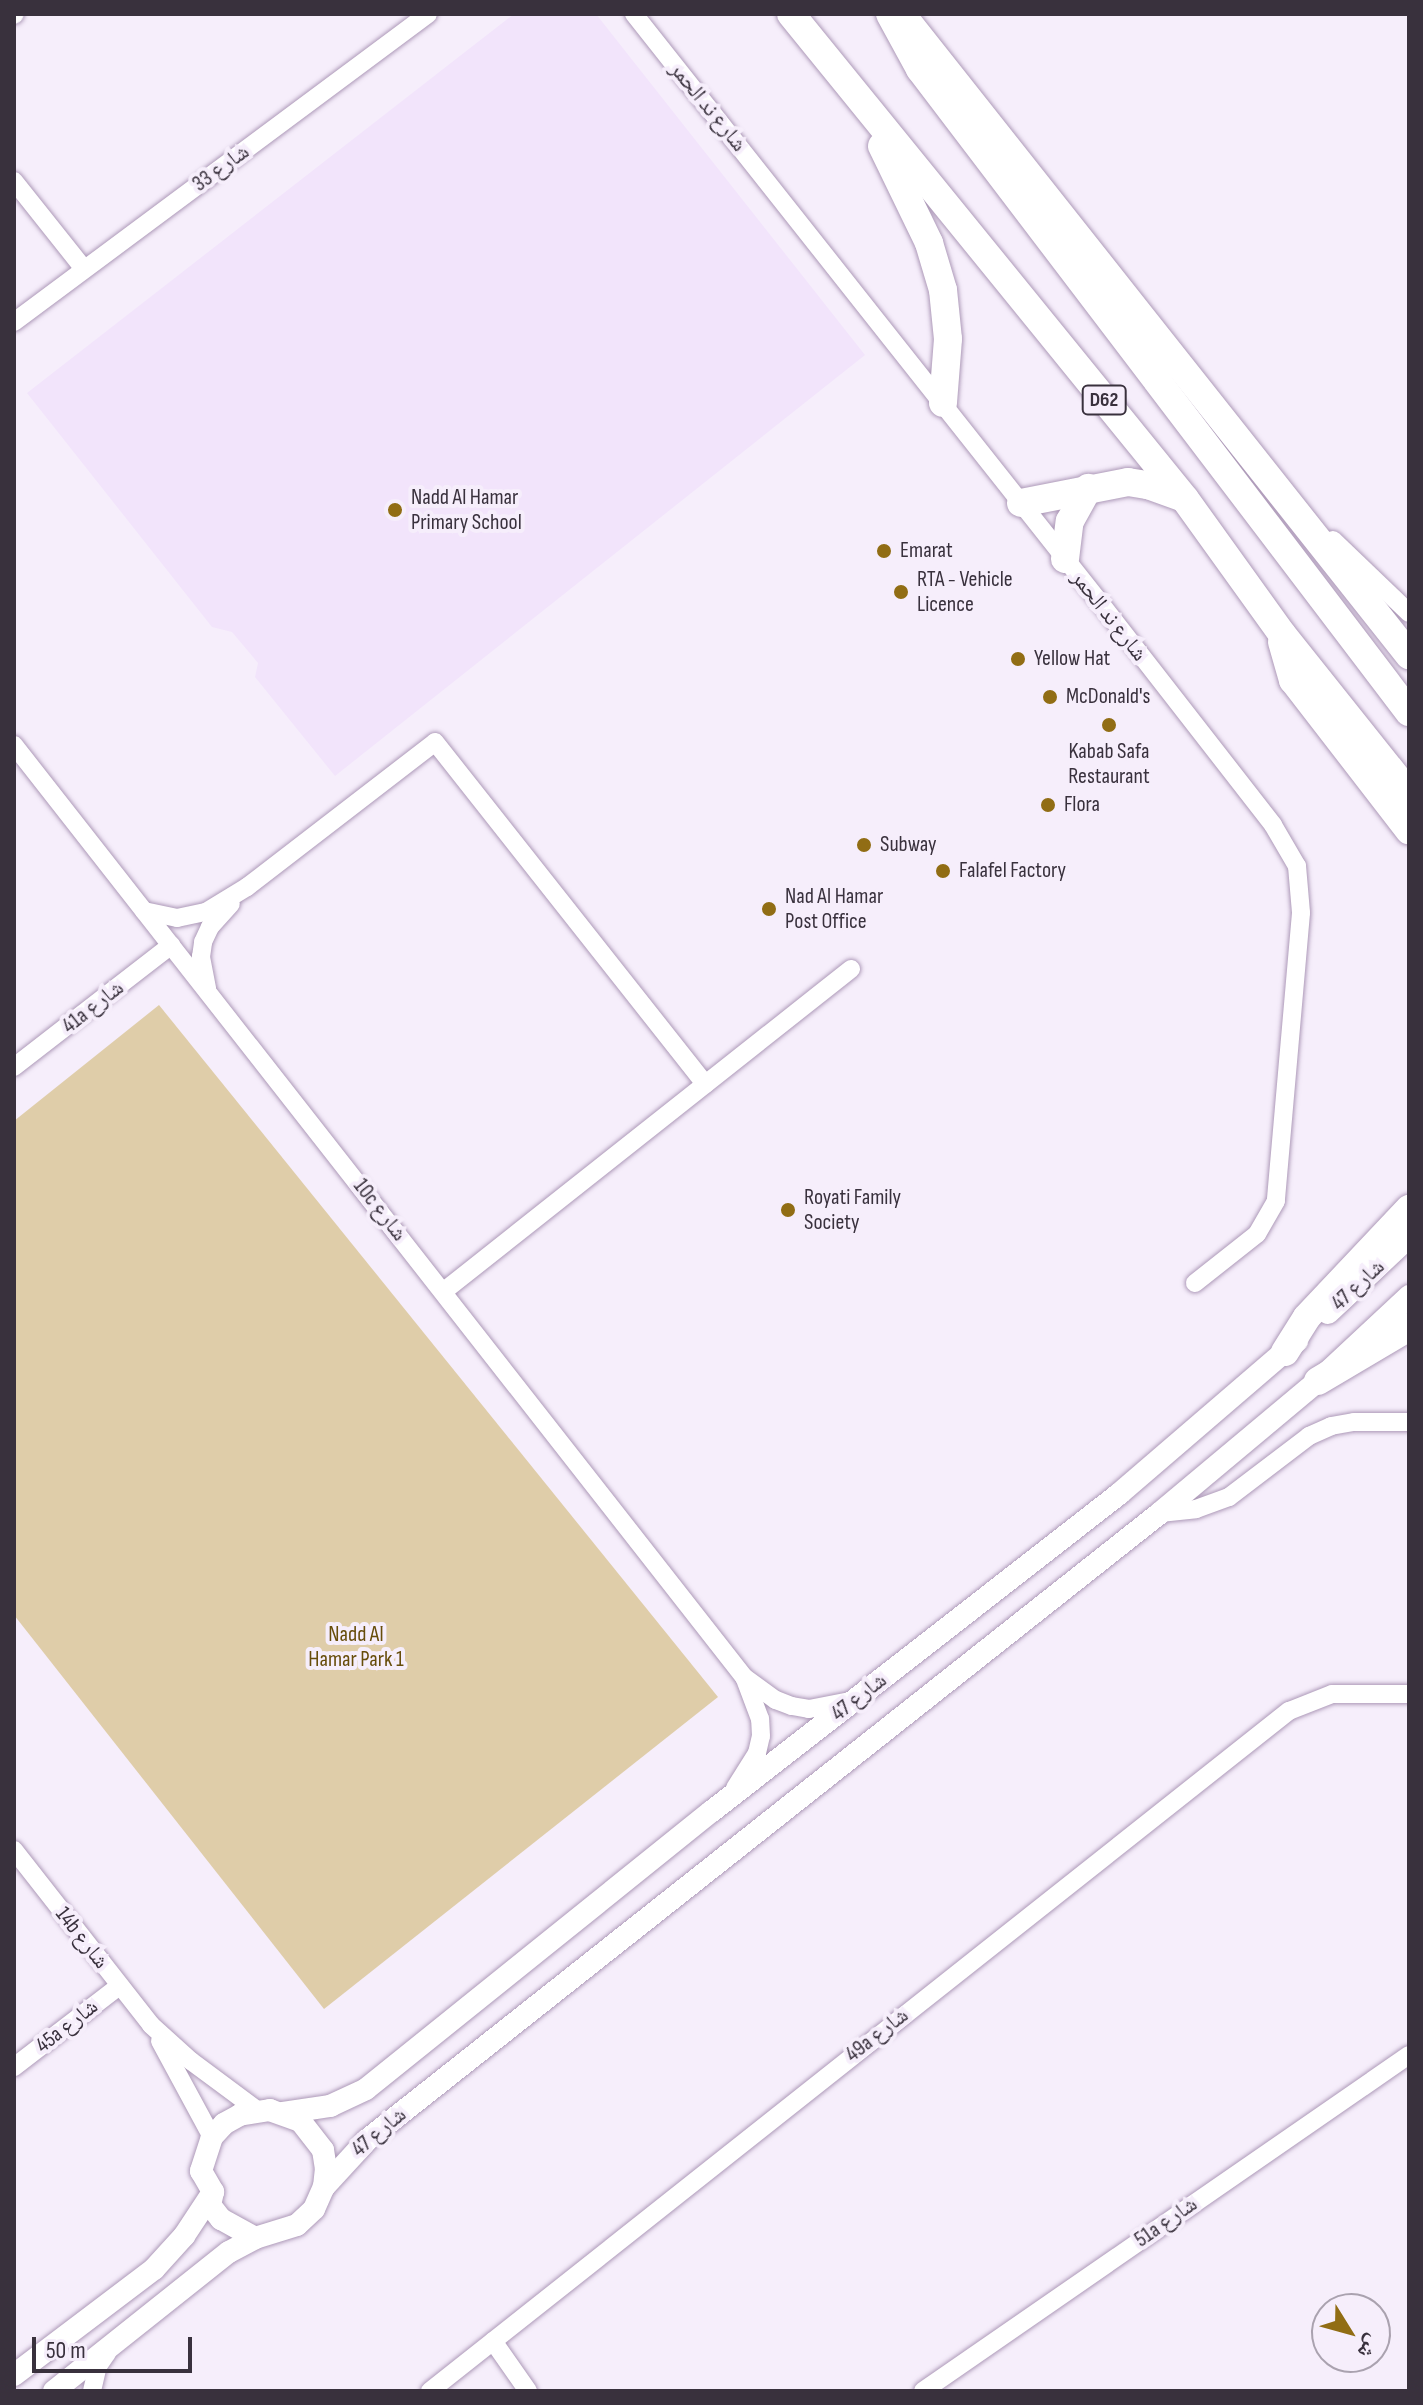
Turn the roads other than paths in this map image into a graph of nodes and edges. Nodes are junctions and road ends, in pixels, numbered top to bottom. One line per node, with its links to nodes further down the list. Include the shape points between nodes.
1 (428, 14): 8 (street, شارع 33)
2 (634, 14): 10 (street, شارع ند الحمر)
3 (791, 14): 6 (main road, D62)
4 (890, 14): 19 (main road, via 920,69)
5 (901, 14): 11 (main road)
6 (862, 106): 10 (main road, via 937,266 947,314); 13 (main road, D62)
7 (14, 181): 8 (street)
8 (84, 269): 9 (street, شارع 33)
9 (14, 322)
10 (943, 403): 14 (street, شارع ند الحمر)
11 (1253, 459): 16 (street); 18 (main road)
12 (1088, 488): 13 (main road, via 1138,483); 14 (main road); 15 (main road, via 1070,521)
13 (1185, 499): 17 (main road, D62)
14 (1021, 503): 15 (street, شارع ند الحمر)
15 (1065, 559): 32 (street, شارع ند الحمر, via 1287,845 1302,889 1279,1182 1272,1210 1257,1234)
16 (1409, 613)
17 (1282, 634): 21 (main road, D62); 22 (main road, via 1293,680)
18 (1409, 655)
19 (1409, 712)
20 (14, 745): 24 (street, 10c شارع)
21 (1409, 793)
22 (1409, 830)
23 (247, 887): 24 (street, via 192,916); 27 (street, via 203,942); 29 (street, via 435,742)
24 (144, 911): 25 (street, 10c شارع)
25 (171, 945): 27 (street, 10c شارع); 28 (street, 41a شارع)
26 (851, 969): 29 (street)
27 (209, 995): 33 (street, 10c شارع)
28 (14, 1067)
29 (705, 1084): 33 (street)
30 (1409, 1209): 36 (main road, via 1307,1317)
31 (1409, 1237): 36 (street, شارع 47)
32 (1195, 1283)
33 (444, 1291): 40 (street, 10c شارع)
34 (1409, 1296): 37 (street, شارع 47)
35 (1409, 1327): 37 (main road)
36 (1285, 1352): 42 (street, شارع 47, via 1119,1494)
37 (1318, 1381): 39 (street, شارع 47)
38 (1409, 1422): 39 (street, via 1331,1426 1289,1450 1229,1497 1205,1507)
39 (1160, 1513): 52 (street, شارع 47, via 367,2140)
40 (744, 1677): 42 (street, 10c شارع, via 792,1706 809,1709); 43 (street, 10c شارع, via 761,1736 749,1768)
41 (1409, 1694): 55 (street, 49a شارع, via 1332,1694 1289,1711)
42 (853, 1701): 43 (street, شارع 47)
43 (727, 1799): 50 (street, شارع 47, via 366,2089 330,2106)
44 (14, 1850): 45 (street, 14b شارع)
45 (119, 1986): 46 (street, 14b شارع); 48 (street, 45a شارع)
46 (151, 2025): 49 (street, 14b شارع); 51 (street, 14b شارع)
47 (1409, 2055): 62 (street, 51a شارع)
48 (14, 2067)
49 (257, 2110): 50 (street); 51 (street, via 224,2124)
50 (283, 2113): 52 (street, via 300,2121 323,2150)
51 (212, 2137): 53 (street, via 201,2171)
52 (324, 2187): 54 (street, via 314,2209 297,2225)
53 (213, 2192): 54 (street, via 210,2205 221,2219); 57 (street, via 154,2269)
54 (255, 2238): 56 (street, via 209,2266)
55 (493, 2341): 60 (street, 49a شارع); 61 (street)
56 (110, 2348): 58 (street); 59 (street, via 98,2366)
57 (14, 2375)
58 (54, 2391)
59 (92, 2391)
60 (430, 2391)
61 (528, 2391)
62 (923, 2391)

